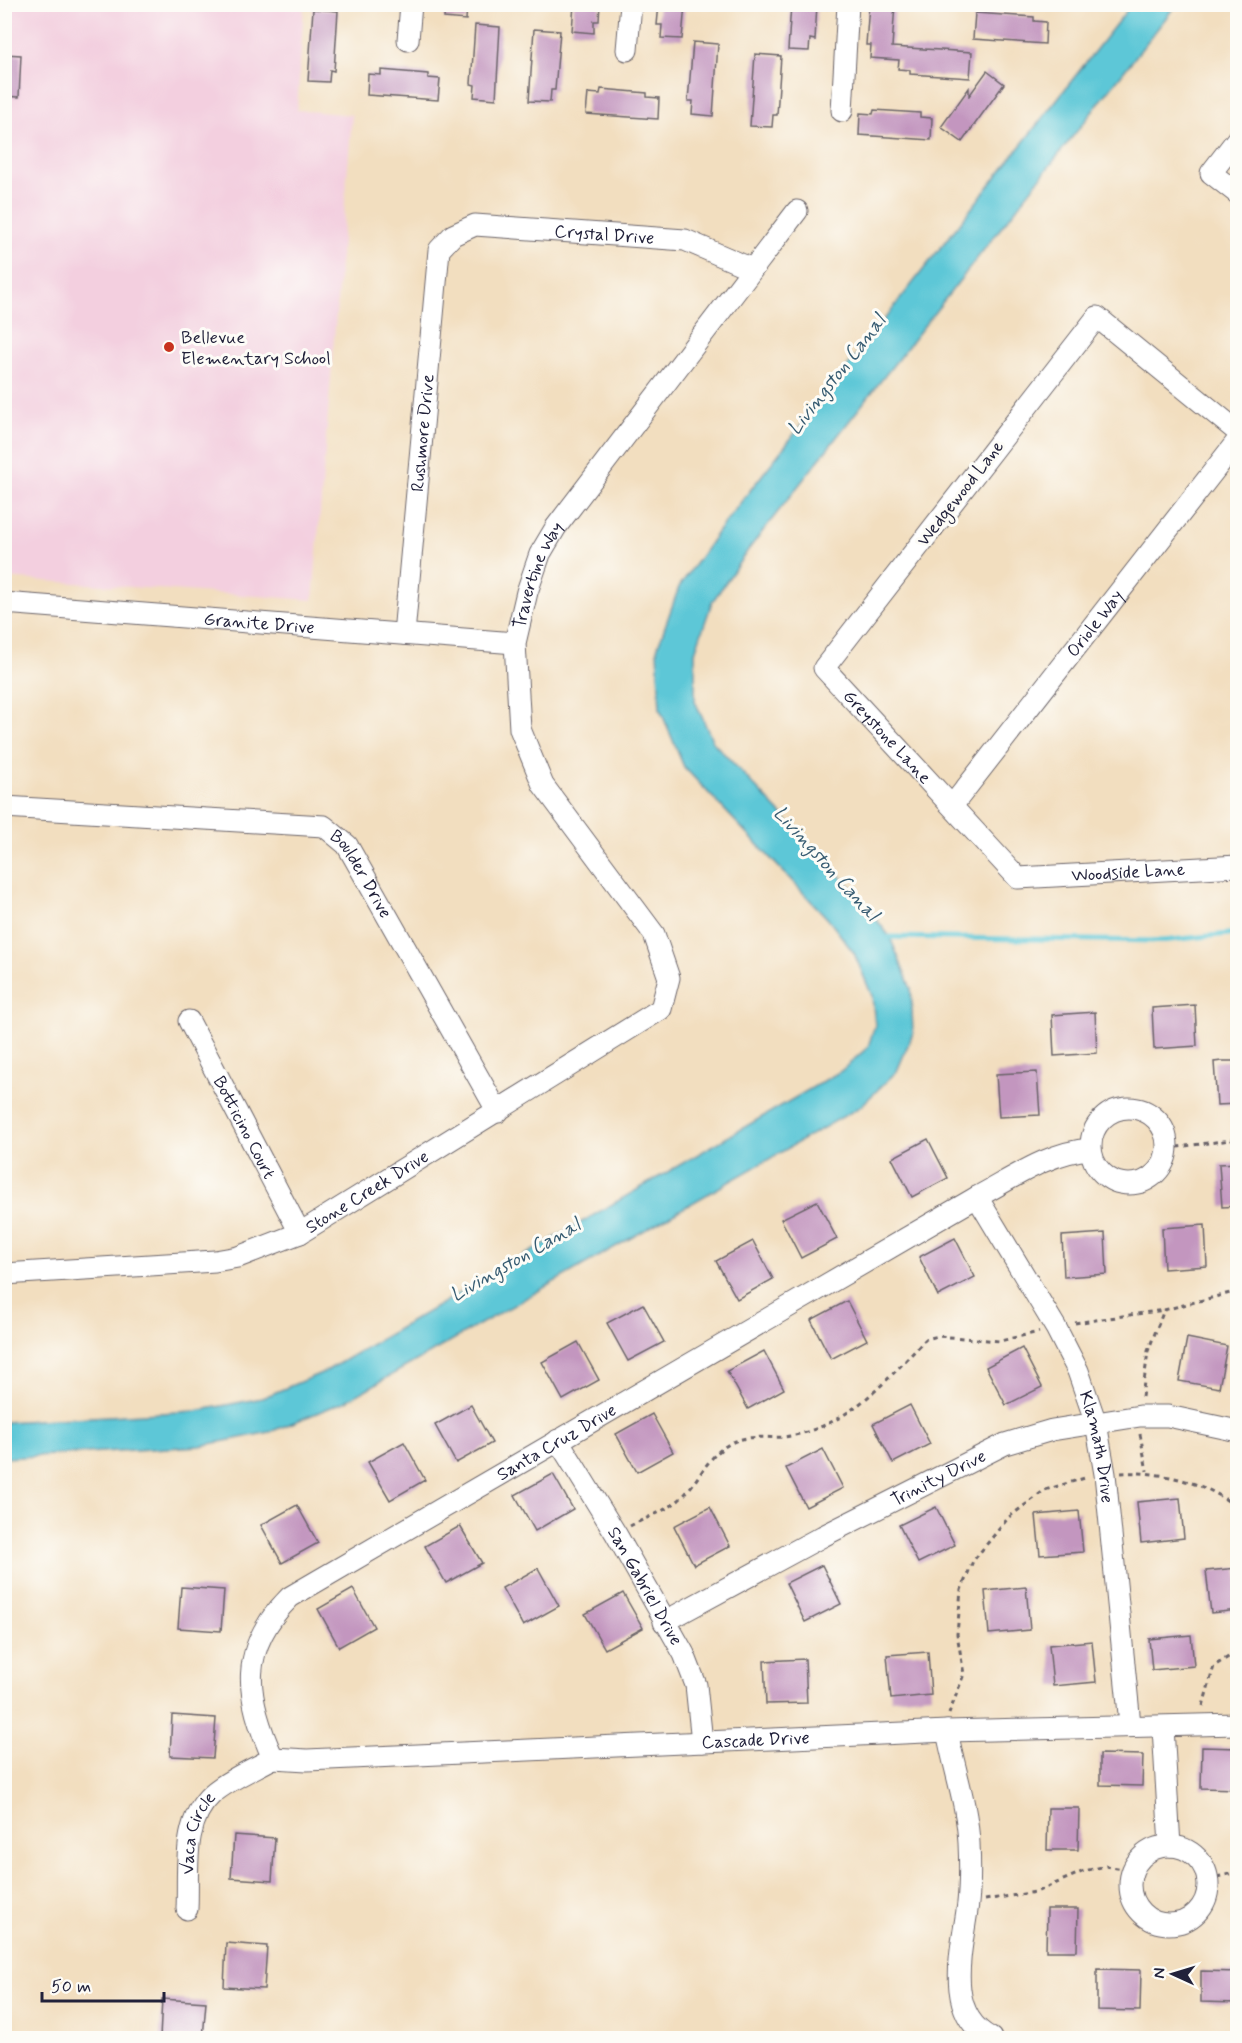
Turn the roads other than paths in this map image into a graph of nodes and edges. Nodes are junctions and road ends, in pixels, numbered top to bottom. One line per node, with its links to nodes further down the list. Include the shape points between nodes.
1 (411, 4): 4 (street)
2 (631, 4): 5 (street)
3 (848, 4): 6 (street)
4 (408, 40)
5 (627, 50)
6 (842, 111)
7 (1238, 138): 8 (street, via 1211,173)
8 (1238, 194)
9 (797, 211): 11 (street, Travertine Way)
10 (453, 234): 11 (street, Crystal Drive, via 475,225 685,240); 15 (street, Rushmore Drive, via 439,250)
11 (752, 269): 16 (street, Travertine Way, via 556,527 540,554)
12 (1238, 432): 17 (street, Wedgewood Lane, via 1097,317)
13 (1238, 440): 18 (street, Oriole Way)
14 (4, 603): 15 (street, Granite Drive)
15 (404, 634): 16 (street, Granite Drive)
16 (515, 643): 22 (street, Travertine Way, via 520,729 543,785 654,934)
17 (824, 668): 18 (street, Greystone Lane)
18 (952, 806): 21 (street, Greystone Lane)
19 (4, 807): 24 (street, Boulder Drive, via 324,826 347,845)
20 (1238, 866): 21 (street, Woodside Lane)
21 (1018, 878)
22 (669, 978): 24 (street, Stone Creek Drive, via 661,1009)
23 (189, 1021): 27 (street, Botticino Court)
24 (498, 1112): 27 (street, Stone Creek Drive)
25 (1090, 1149): 25 (street, via 1098,1170 1126,1185 1140,1184 1152,1177 1166,1158 1168,1145 1156,1118 1135,1107 1110,1112 1099,1121); 26 (street, Santa Cruz Drive, via 1052,1157)
26 (977, 1197): 29 (street, Klamath Drive, via 1056,1328 1078,1371); 31 (street, Santa Cruz Drive)
27 (300, 1233): 28 (street, Stone Creek Drive, via 238,1257 215,1261)
28 (4, 1274)
29 (1096, 1423): 30 (street, Trinity Drive, via 1167,1416); 32 (street, Trinity Drive, via 1052,1430 1005,1444); 33 (street, Klamath Drive, via 1105,1474)
30 (1238, 1431)
31 (558, 1440): 32 (street, San Gabriel Drive); 38 (street, Santa Cruz Drive, via 290,1597 274,1612 251,1663 250,1692)
32 (664, 1622): 37 (street, San Gabriel Drive, via 684,1654 696,1686)
33 (1130, 1724): 35 (street, Cascade Drive); 36 (street, Cascade Drive)
34 (1238, 1724): 35 (street, Cascade Drive)
35 (1163, 1727): 39 (street)
36 (947, 1731): 37 (street, Cascade Drive); 41 (street, via 966,1805 969,1846 959,1988 965,2013)
37 (702, 1742): 38 (street, Cascade Drive, via 307,1760)
38 (273, 1758): 40 (street, Vaca Circle, via 213,1793 196,1815 190,1833)
39 (1170, 1846): 39 (street, via 1195,1856 1208,1879 1207,1892 1198,1910 1182,1922 1168,1924 1144,1914 1131,1891 1134,1871 1145,1855)
40 (187, 1909)
41 (991, 2038)

